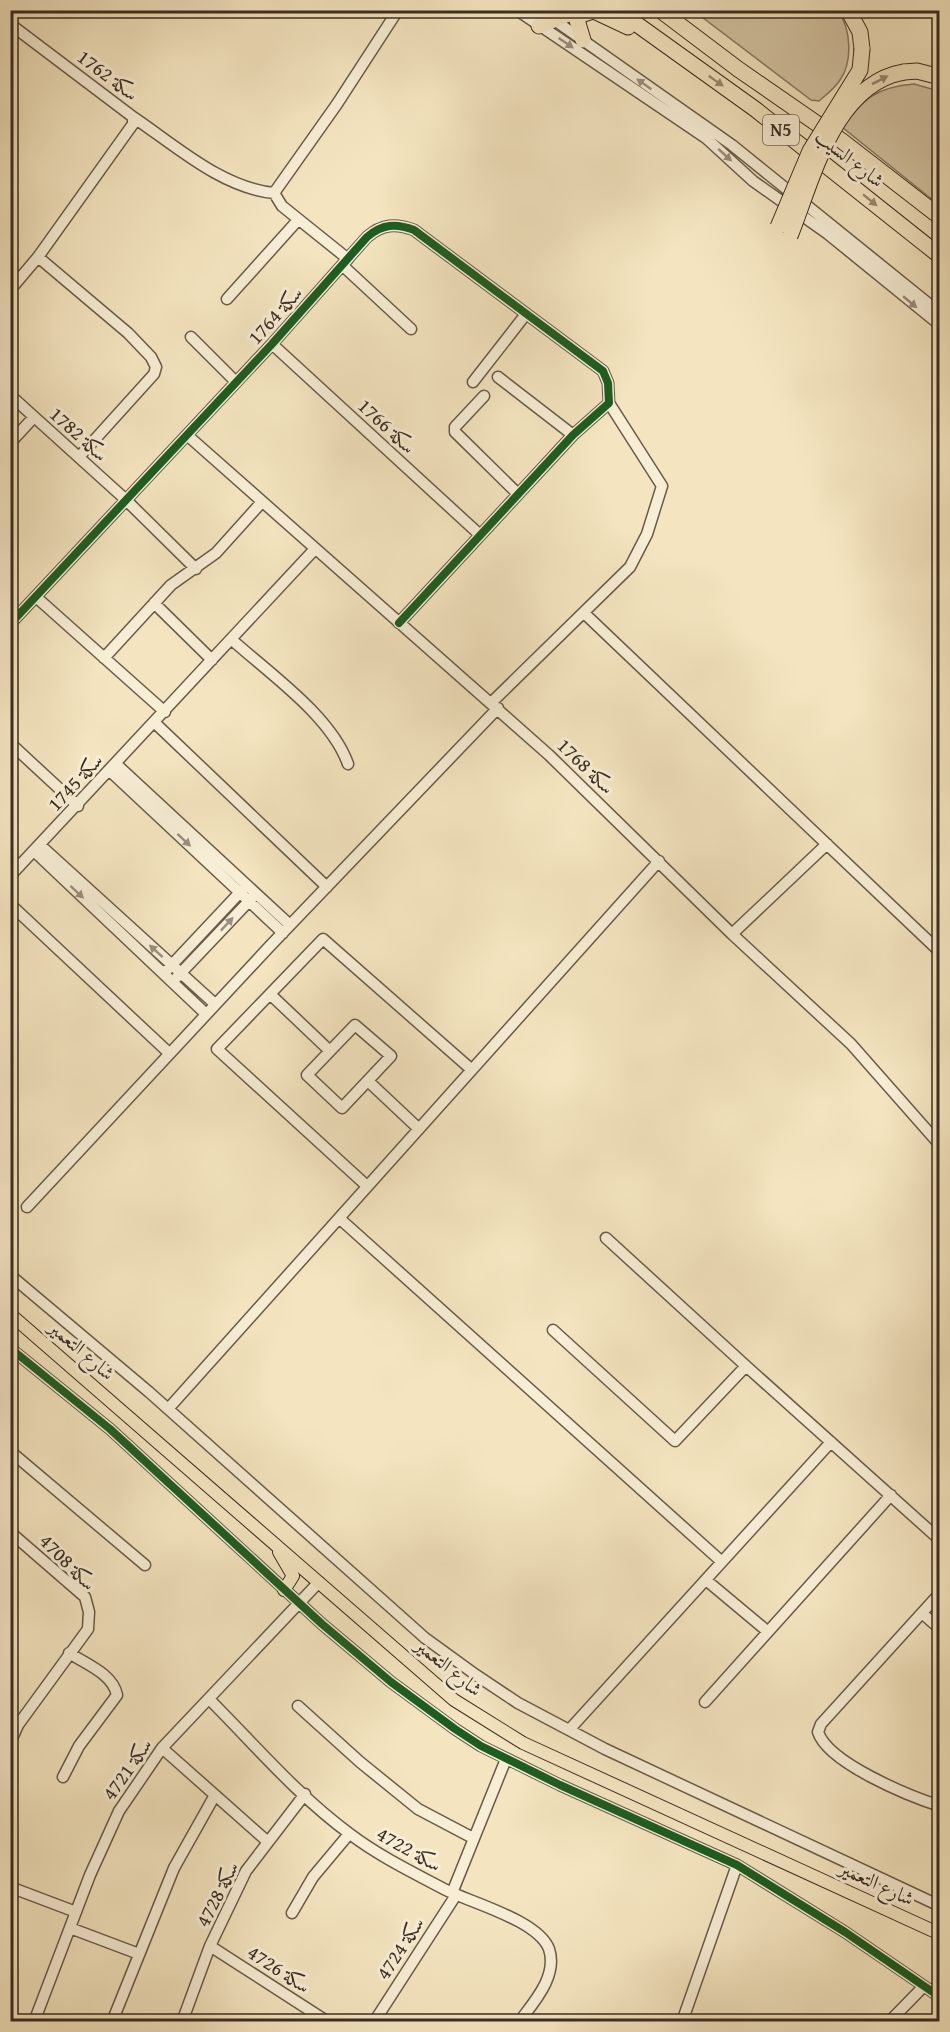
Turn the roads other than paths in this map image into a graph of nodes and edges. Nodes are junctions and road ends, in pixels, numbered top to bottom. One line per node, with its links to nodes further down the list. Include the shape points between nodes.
1 (398, 10): 18 (street)
2 (517, 10): 10 (street)
3 (578, 10): 11 (highway)
4 (587, 10): 9 (highway)
5 (617, 10): 14 (highway, شارع السيب / N5)
6 (660, 10): 15 (highway, شارع السيب / N5)
7 (677, 10): 15 (highway, via 729,55)
8 (849, 10): 16 (highway, one-way to 16, bridge, via 860,32 860,70 810,151 784,231 842,117 867,87 892,74 917,70)
9 (594, 11): 13 (highway, via 577,20); 14 (highway)
10 (540, 18): 11 (highway); 28 (street, one-way to 28, via 706,138 753,181 828,234)
11 (555, 20): 13 (street)
12 (10, 24): 17 (street, سكة 1762)
13 (583, 40): 26 (street, one-way to 13, via 732,145)
14 (657, 40): 21 (highway, شارع السيب / N5, one-way to 21, via 755,109)
15 (738, 69): 19 (highway, شارع السيب / N5, via 842,141)
16 (939, 77)
17 (133, 117): 18 (street, via 224,177 254,191); 22 (street, سكة 1762, via 133,124)
18 (274, 193): 20 (street, via 276,200)
19 (939, 217)
20 (298, 220): 23 (street); 25 (street)
21 (939, 256)
22 (38, 257): 24 (street, سكة 1762); 42 (street, via 128,333 156,367)
23 (345, 262): 27 (street, سكة 1764, via 374,231 383,226 402,225); 29 (street); 31 (street, سكة 1764)
24 (10, 291)
25 (227, 299)
26 (939, 312)
27 (526, 314): 34 (street); 37 (street, سكة 1764, via 603,371)
28 (939, 325)
29 (411, 329)
30 (190, 337): 33 (street)
31 (272, 344): 33 (street, سكة 1764); 46 (street, سكة 1766)
32 (498, 377): 40 (street)
33 (236, 382): 39 (street, سكة 1764)
34 (473, 382)
35 (10, 395): 38 (street, سكة 1782)
36 (484, 396): 43 (street, via 454,432)
37 (609, 403): 40 (street); 51 (street, via 662,486 640,550 630,567)
38 (34, 417): 41 (street); 42 (street, سكة 1782)
39 (187, 435): 44 (street, سكة 1764); 45 (street, سكة 1768)
40 (573, 435): 43 (street)
41 (10, 443)
42 (79, 458): 44 (street, سكة 1782)
43 (518, 493): 46 (street)
44 (125, 499): 48 (street, سكة 1782); 49 (street, سكة 1764)
45 (261, 503): 47 (street, سكة 1768); 48 (street, via 216,553)
46 (479, 534): 52 (street)
47 (314, 550): 52 (street, سكة 1768); 54 (street, سكة 1745)
48 (196, 569): 50 (street, via 171,585)
49 (36, 597): 53 (street, سكة 1764); 55 (street)
50 (154, 603): 55 (street); 56 (street)
51 (584, 613): 57 (street); 64 (street)
52 (399, 623): 57 (street, سكة 1768)
53 (10, 624)
54 (231, 639): 56 (street, سكة 1745); 61 (street, via 327,726 341,744)
55 (104, 658): 58 (street)
56 (212, 660): 58 (street, سكة 1745)
57 (495, 705): 66 (street, سكة 1768); 68 (street)
58 (165, 712): 59 (street, سكة 1745)
59 (154, 723): 62 (street, سكة 1745); 68 (street)
60 (10, 743): 63 (street)
61 (348, 764)
62 (113, 768): 63 (street, سكة 1745); 69 (street)
63 (78, 806): 65 (street, سكة 1745)
64 (827, 844): 73 (street); 74 (street)
65 (37, 848): 67 (street, سكة 1745); 75 (street, one-way to 65); 77 (street, one-way to 77)
66 (659, 861): 73 (street, سكة 1768); 84 (street)
67 (10, 876)
68 (327, 887): 72 (street)
69 (243, 889): 70 (street); 75 (street)
70 (252, 897): 72 (street); 76 (street, one-way to 70)
71 (10, 904): 83 (street)
72 (287, 929): 80 (street)
73 (732, 934): 87 (street, سكة 1768, via 851,1044)
74 (939, 952)
75 (172, 965): 76 (street); 77 (street)
76 (181, 973): 78 (street); 80 (street)
77 (164, 974): 78 (street)
78 (173, 982): 81 (street)
79 (270, 994): 82 (street); 84 (street, via 323,939); 88 (street, via 217,1049)
80 (215, 1004): 81 (street)
81 (206, 1014): 83 (street)
82 (330, 1051): 85 (street, via 308,1075 342,1108); 85 (street, via 355,1025 391,1056)
83 (169, 1053): 89 (street)
84 (472, 1070): 86 (street)
85 (368, 1081): 86 (street)
86 (419, 1129): 88 (street)
87 (939, 1145)
88 (367, 1186): 90 (street)
89 (27, 1207)
90 (339, 1218): 97 (street); 104 (street)
91 (606, 1238): 96 (street)
92 (10, 1275): 97 (street)
93 (10, 1314): 103 (main road, شارع التعمير)
94 (553, 1330): 96 (street, via 675,1441)
95 (10, 1348): 108 (street, via 110,1429)
96 (746, 1366): 98 (street)
97 (168, 1409): 118 (street, via 425,1638 518,1703)
98 (831, 1442): 100 (street); 104 (street)
99 (10, 1451): 105 (street)
100 (891, 1495): 102 (street); 113 (street)
101 (13, 1538): 114 (street, سكة 4708, via 85,1597 88,1629)
102 (939, 1540)
103 (277, 1545): 107 (main road, شارع التعمير); 108 (main road, via 293,1576)
104 (722, 1562): 106 (street)
105 (145, 1565)
106 (706, 1580): 113 (street); 118 (street)
107 (319, 1582): 110 (street, سكة 4721); 136 (main road, شارع التعمير, via 454,1700 523,1743)
108 (284, 1590): 110 (street)
109 (939, 1593): 111 (street)
110 (299, 1603): 115 (street, سكة 4721); 121 (street, via 391,1682 454,1729)
111 (923, 1614): 112 (street); 125 (street, via 820,1724 818,1732 828,1749 865,1773)
112 (939, 1629)
113 (767, 1631): 116 (street)
114 (69, 1653): 119 (street, سكة 4708, via 18,1725); 122 (street, via 108,1678 117,1695 79,1746)
115 (209, 1699): 120 (street, سكة 4721); 123 (street, سكة 4722)
116 (705, 1702)
117 (298, 1706): 127 (street, via 418,1809)
118 (569, 1730): 132 (street)
119 (10, 1743)
120 (162, 1748): 124 (street); 133 (street, سكة 4721, via 119,1811)
121 (506, 1759): 127 (street, سكة 4724); 129 (street)
122 (63, 1777)
123 (305, 1794): 126 (street, سكة 4722); 128 (street, سكة 4728)
124 (215, 1795): 128 (street); 138 (street, via 174,1868)
125 (939, 1806)
126 (349, 1834): 131 (street, سكة 4722); 134 (street, via 313,1877)
127 (473, 1838): 131 (street, سكة 4724)
128 (268, 1842): 137 (street, سكة 4728, via 246,1871)
129 (737, 1865): 139 (street); 147 (street)
130 (10, 1887): 133 (street)
131 (454, 1894): 145 (street, سكة 4724); 146 (street, سكة 4722, via 531,1927 549,1948 550,1971 542,1991)
132 (939, 1906)
133 (76, 1912): 135 (street, سكة 4721)
134 (292, 1913)
135 (70, 1928): 138 (street); 141 (street, سكة 4721)
136 (939, 1934)
137 (210, 1946): 143 (street, سكة 4728); 144 (street, سكة 4726)
138 (139, 1954): 142 (street)
139 (924, 1986): 140 (street); 148 (street)
140 (939, 1997)
141 (34, 2022)
142 (112, 2022)
143 (182, 2022)
144 (328, 2022)
145 (374, 2022)
146 (519, 2022)
147 (682, 2022)
148 (889, 2022)

